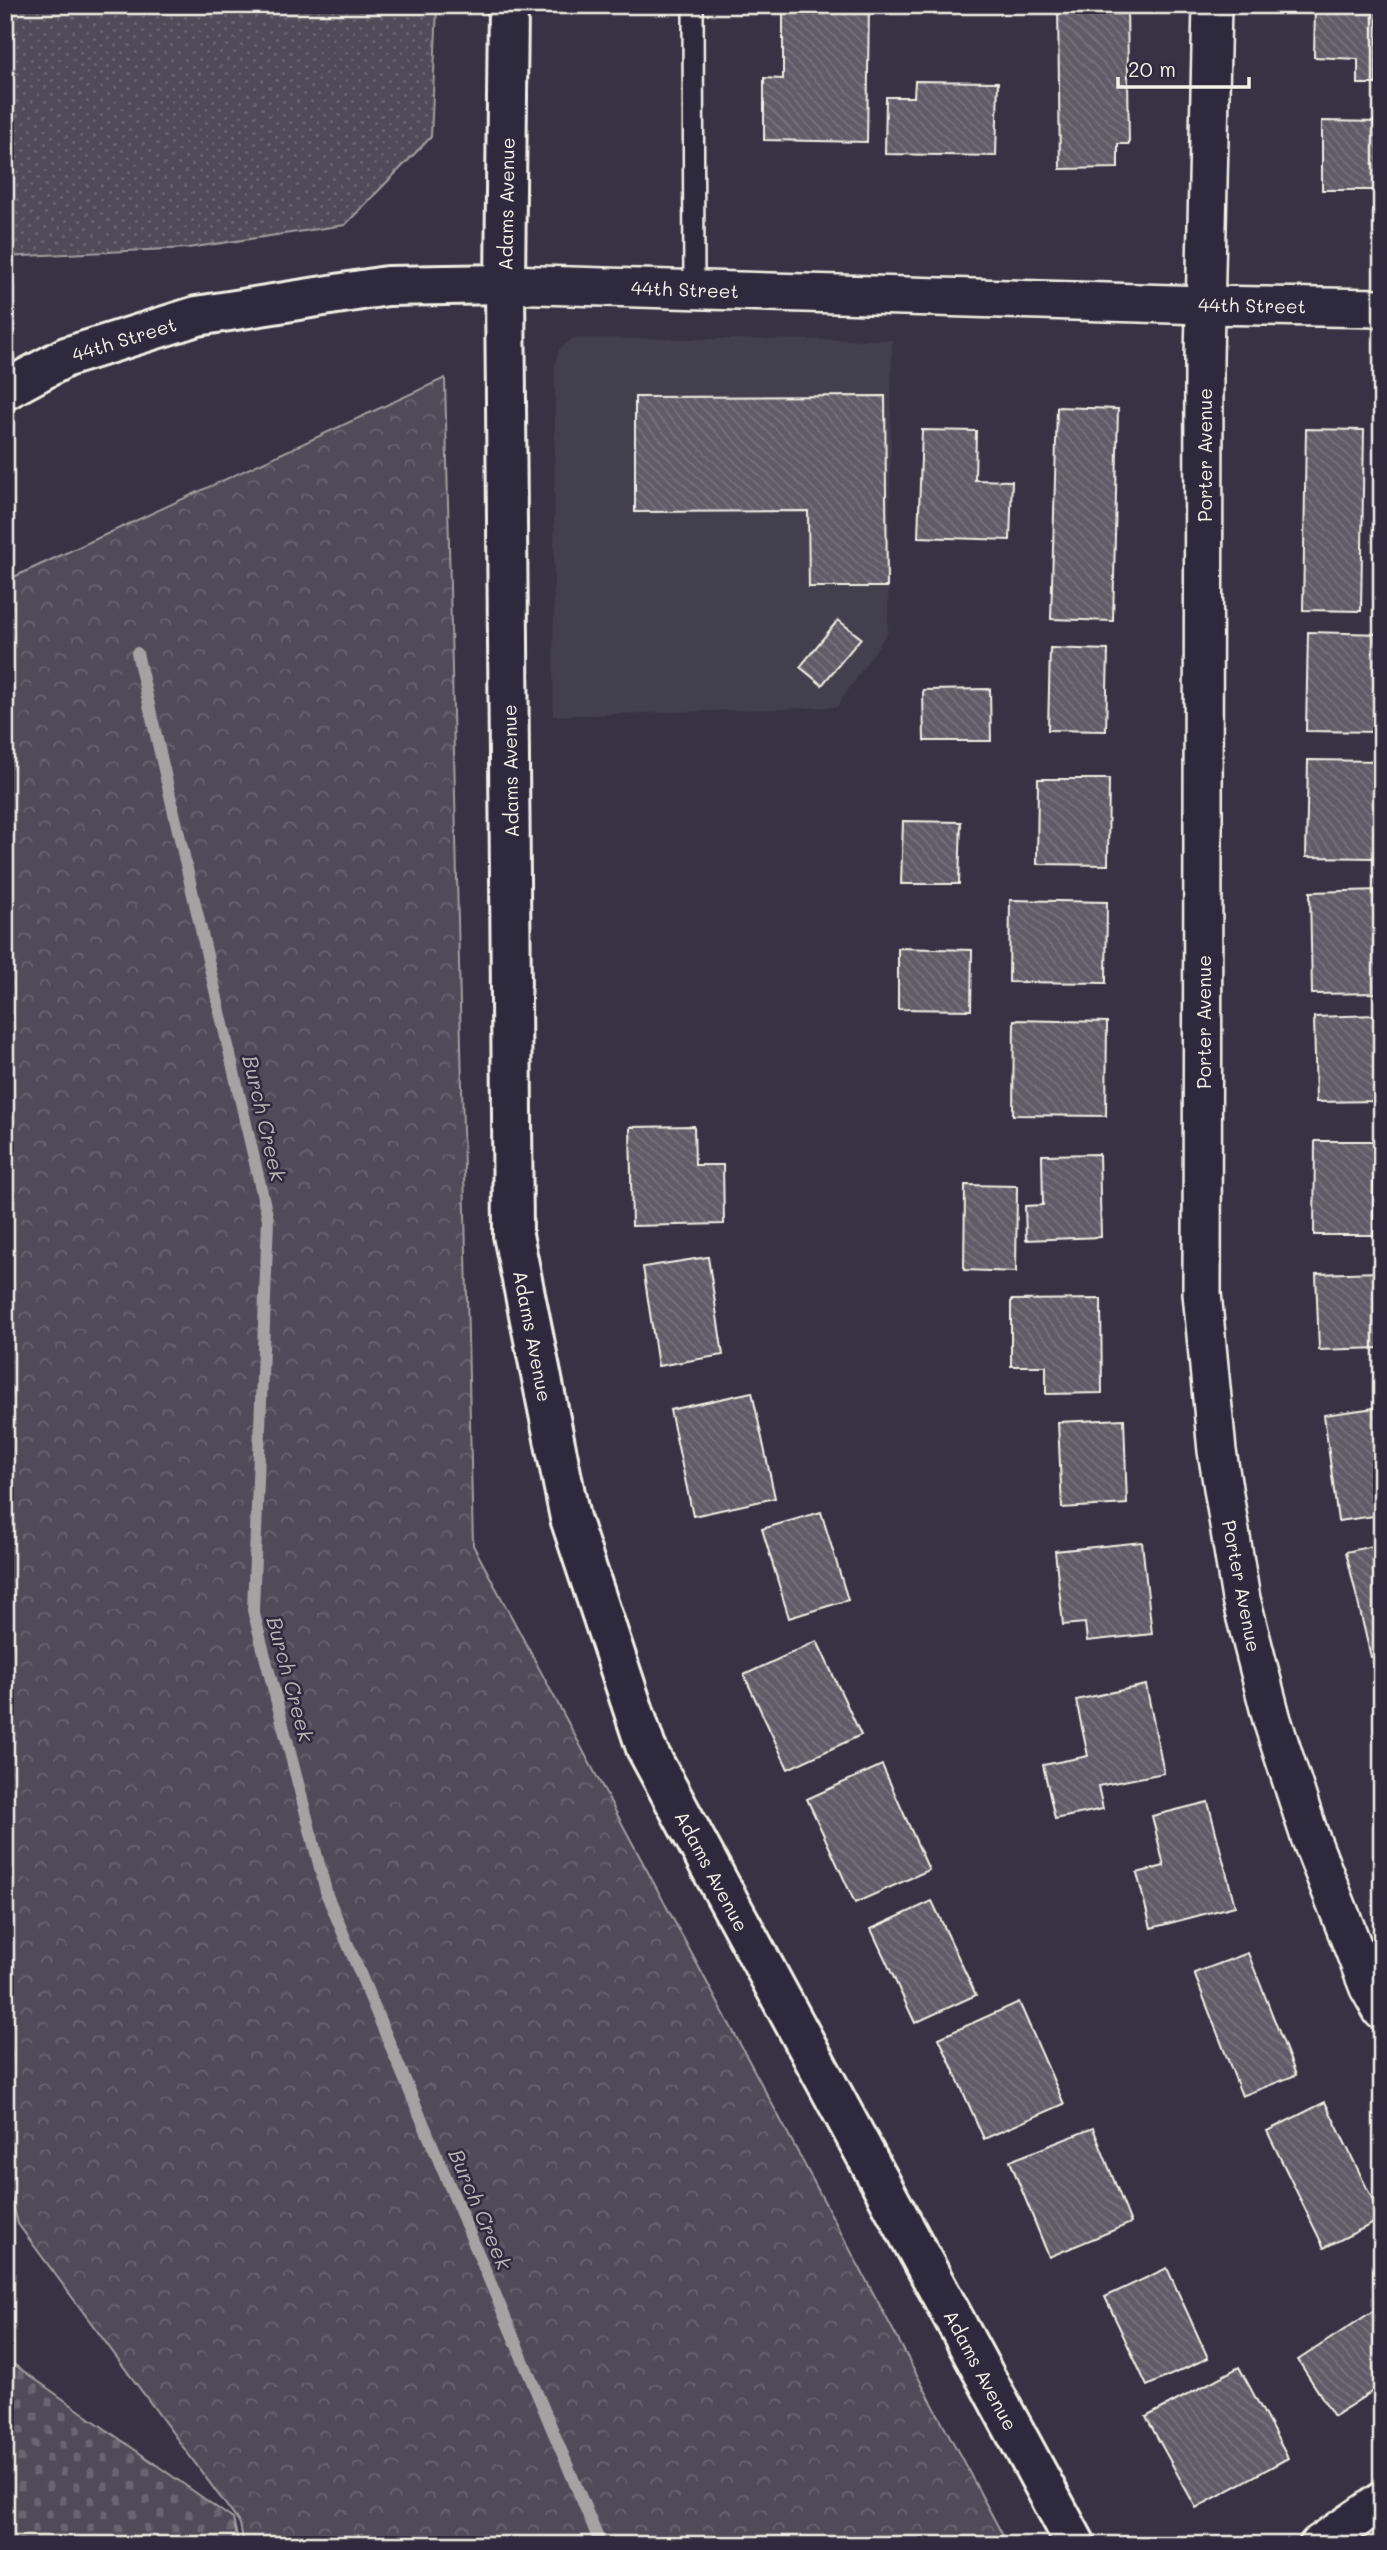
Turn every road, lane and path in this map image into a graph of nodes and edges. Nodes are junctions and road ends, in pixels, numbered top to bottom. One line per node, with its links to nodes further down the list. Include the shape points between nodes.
1 (508, 5): 4 (street, Adams Avenue)
2 (693, 5): 5 (lane)
3 (1212, 5): 6 (street, Porter Avenue)
4 (505, 284): 5 (street, 44th Street); 8 (street, 44th Street, via 387,286 197,316 66,356); 11 (street, Adams Avenue, via 513,1234 570,1518 646,1748)
5 (694, 289): 6 (street, 44th Street)
6 (1205, 305): 7 (street, 44th Street); 9 (street, Porter Avenue, via 1202,1293 1217,1451 1241,1599 1272,1720 1310,1837)
7 (1382, 308)
8 (5, 390)
9 (1382, 2011)
10 (1382, 2501): 12 (street)
11 (1076, 2545)
12 (1318, 2545)

